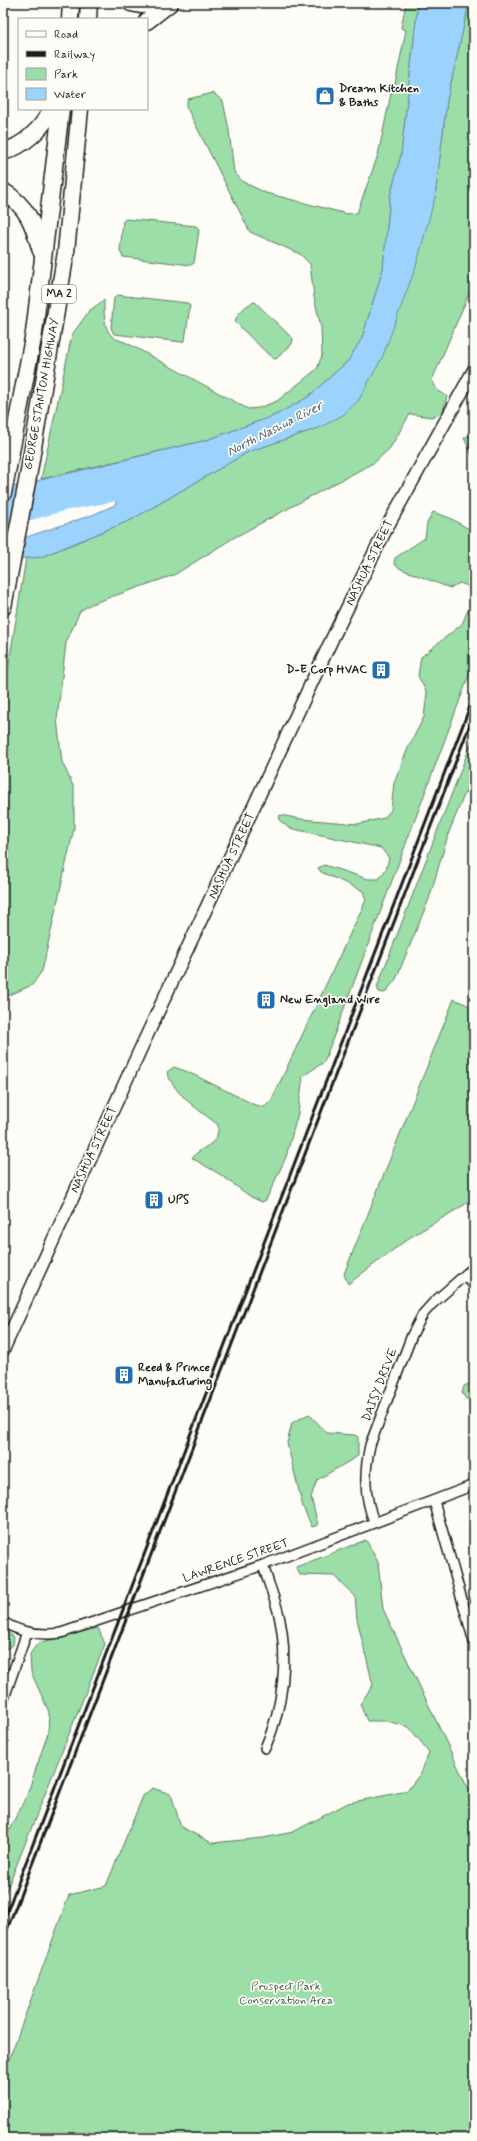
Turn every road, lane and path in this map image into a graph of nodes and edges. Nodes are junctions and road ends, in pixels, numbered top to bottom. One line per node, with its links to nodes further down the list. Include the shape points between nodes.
1 (71, 3): 6 (highway)
2 (89, 3): 7 (highway)
3 (131, 3): 4 (highway)
4 (154, 3)
5 (170, 3): 8 (highway)
6 (70, 18)
7 (88, 18)
8 (148, 20)
9 (51, 110): 14 (highway, via 33,135 16,147)
10 (61, 110): 16 (highway, GEORGE STANTON HIGHWAY / MA 2)
11 (80, 110): 13 (highway, GEORGE STANTON HIGHWAY / MA 2)
12 (85, 110): 13 (highway)
13 (78, 130): 19 (highway, GEORGE STANTON HIGHWAY / MA 2, via 66,252)
14 (3, 152)
15 (3, 191): 16 (highway, via 24,209 32,221 38,236)
16 (43, 264): 18 (highway, GEORGE STANTON HIGHWAY / MA 2, via 34,333)
17 (474, 370): 23 (main road, NASHUA STREET, via 388,525 336,632)
18 (4, 486)
19 (3, 607)
20 (474, 1267): 21 (street, DAISY DRIVE)
21 (464, 1276): 22 (street); 26 (street, DAISY DRIVE, via 433,1303 417,1324 370,1445 365,1484 367,1503)
22 (474, 1285)
23 (3, 1350)
24 (474, 1485): 25 (street, LAWRENCE STREET)
25 (434, 1501): 26 (street, LAWRENCE STREET); 30 (street)
26 (374, 1522): 27 (street, LAWRENCE STREET)
27 (263, 1565): 29 (street, LAWRENCE STREET, via 61,1633 50,1635); 33 (street, via 279,1615 283,1642 280,1699 274,1727)
28 (3, 1622): 29 (street, LAWRENCE STREET)
29 (27, 1632): 31 (street)
30 (474, 1642)
31 (5, 1689): 32 (street)
32 (3, 1701)
33 (265, 1748)

